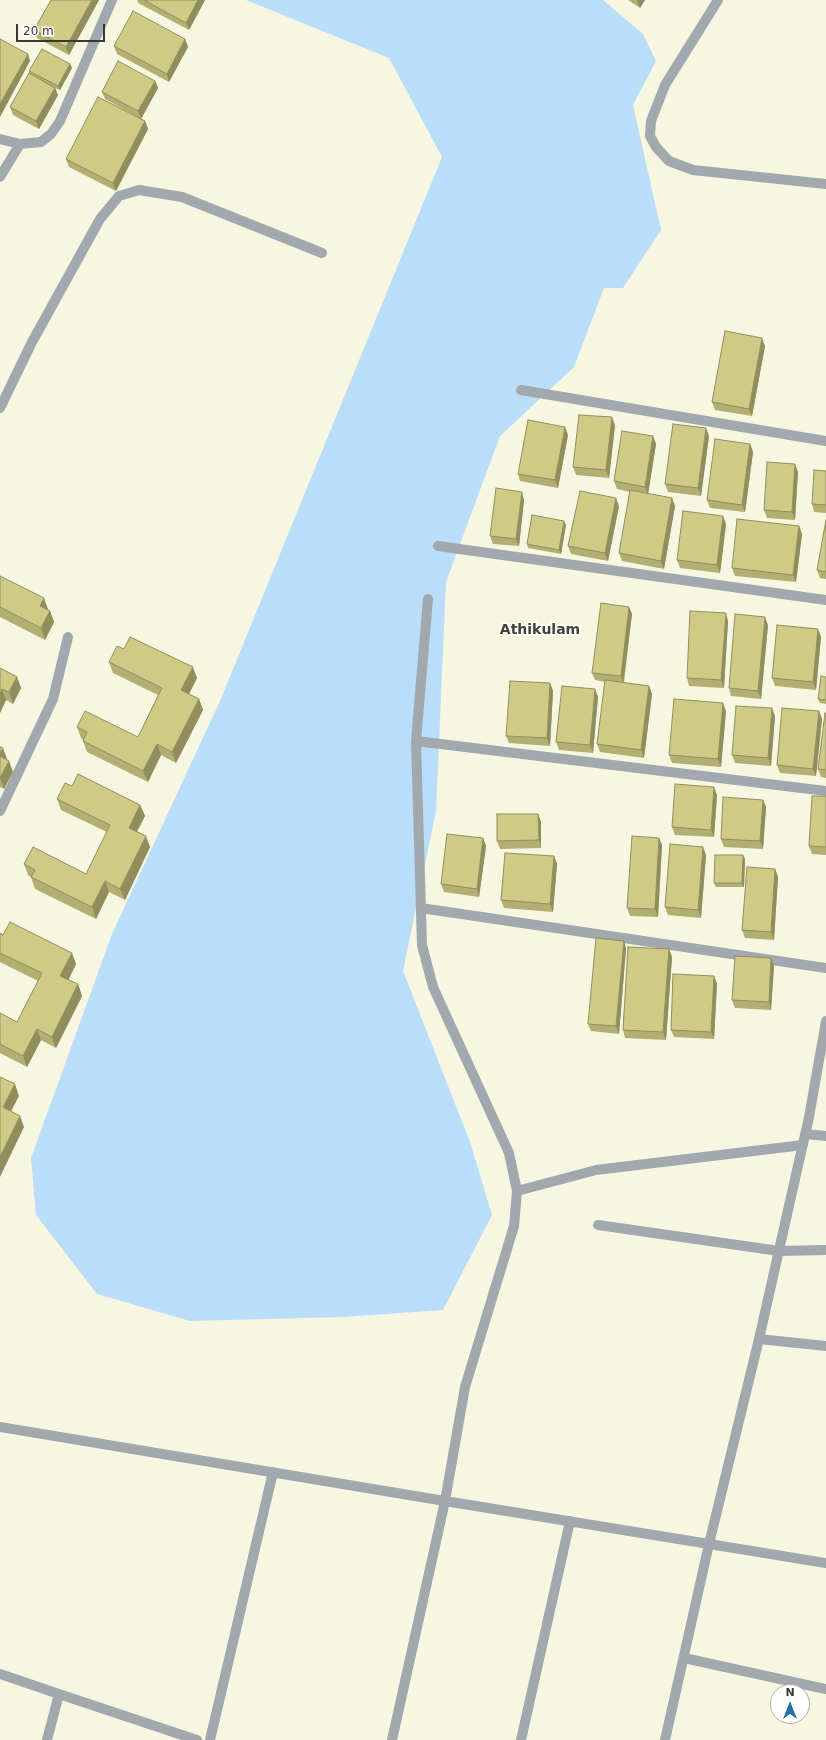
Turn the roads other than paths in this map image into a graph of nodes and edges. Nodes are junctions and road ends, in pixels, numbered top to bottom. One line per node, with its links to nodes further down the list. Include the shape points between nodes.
1 (112, 0): 4 (street, via 60,122 41,142)
2 (718, 0): 6 (street, via 666,85 651,120 650,136 656,147 669,161 693,170)
3 (0, 139): 4 (street)
4 (20, 144): 5 (street)
5 (0, 177)
6 (826, 184)
7 (322, 253): 9 (street, via 182,197 139,190 119,196 100,218 32,342)
8 (521, 390): 10 (street)
9 (0, 408)
10 (826, 441)
11 (438, 546): 13 (street)
12 (428, 599): 15 (street)
13 (826, 600)
14 (68, 637): 17 (street, via 53,699)
15 (416, 741): 16 (street); 18 (street)
16 (826, 791)
17 (0, 811)
18 (421, 908): 19 (street); 24 (street, via 422,945 433,987 509,1153)
19 (826, 968)
20 (826, 1021): 21 (street)
21 (806, 1134): 22 (street); 23 (street)
22 (826, 1136)
23 (803, 1145): 24 (street, via 596,1170); 27 (street)
24 (517, 1191): 32 (street, via 514,1226 465,1387)
25 (598, 1226): 27 (street)
26 (826, 1250): 27 (street)
27 (779, 1251): 28 (street)
28 (759, 1339): 29 (street); 34 (street)
29 (826, 1346)
30 (0, 1427): 31 (street)
31 (273, 1472): 32 (street); 42 (street)
32 (445, 1501): 33 (street); 43 (street)
33 (570, 1521): 34 (street); 44 (street)
34 (709, 1544): 35 (street); 36 (street)
35 (826, 1563)
36 (684, 1658): 38 (street); 45 (street)
37 (0, 1674): 39 (street)
38 (826, 1688)
39 (59, 1694): 40 (street); 41 (street)
40 (47, 1740)
41 (197, 1740)
42 (210, 1740)
43 (392, 1740)
44 (521, 1740)
45 (665, 1740)

